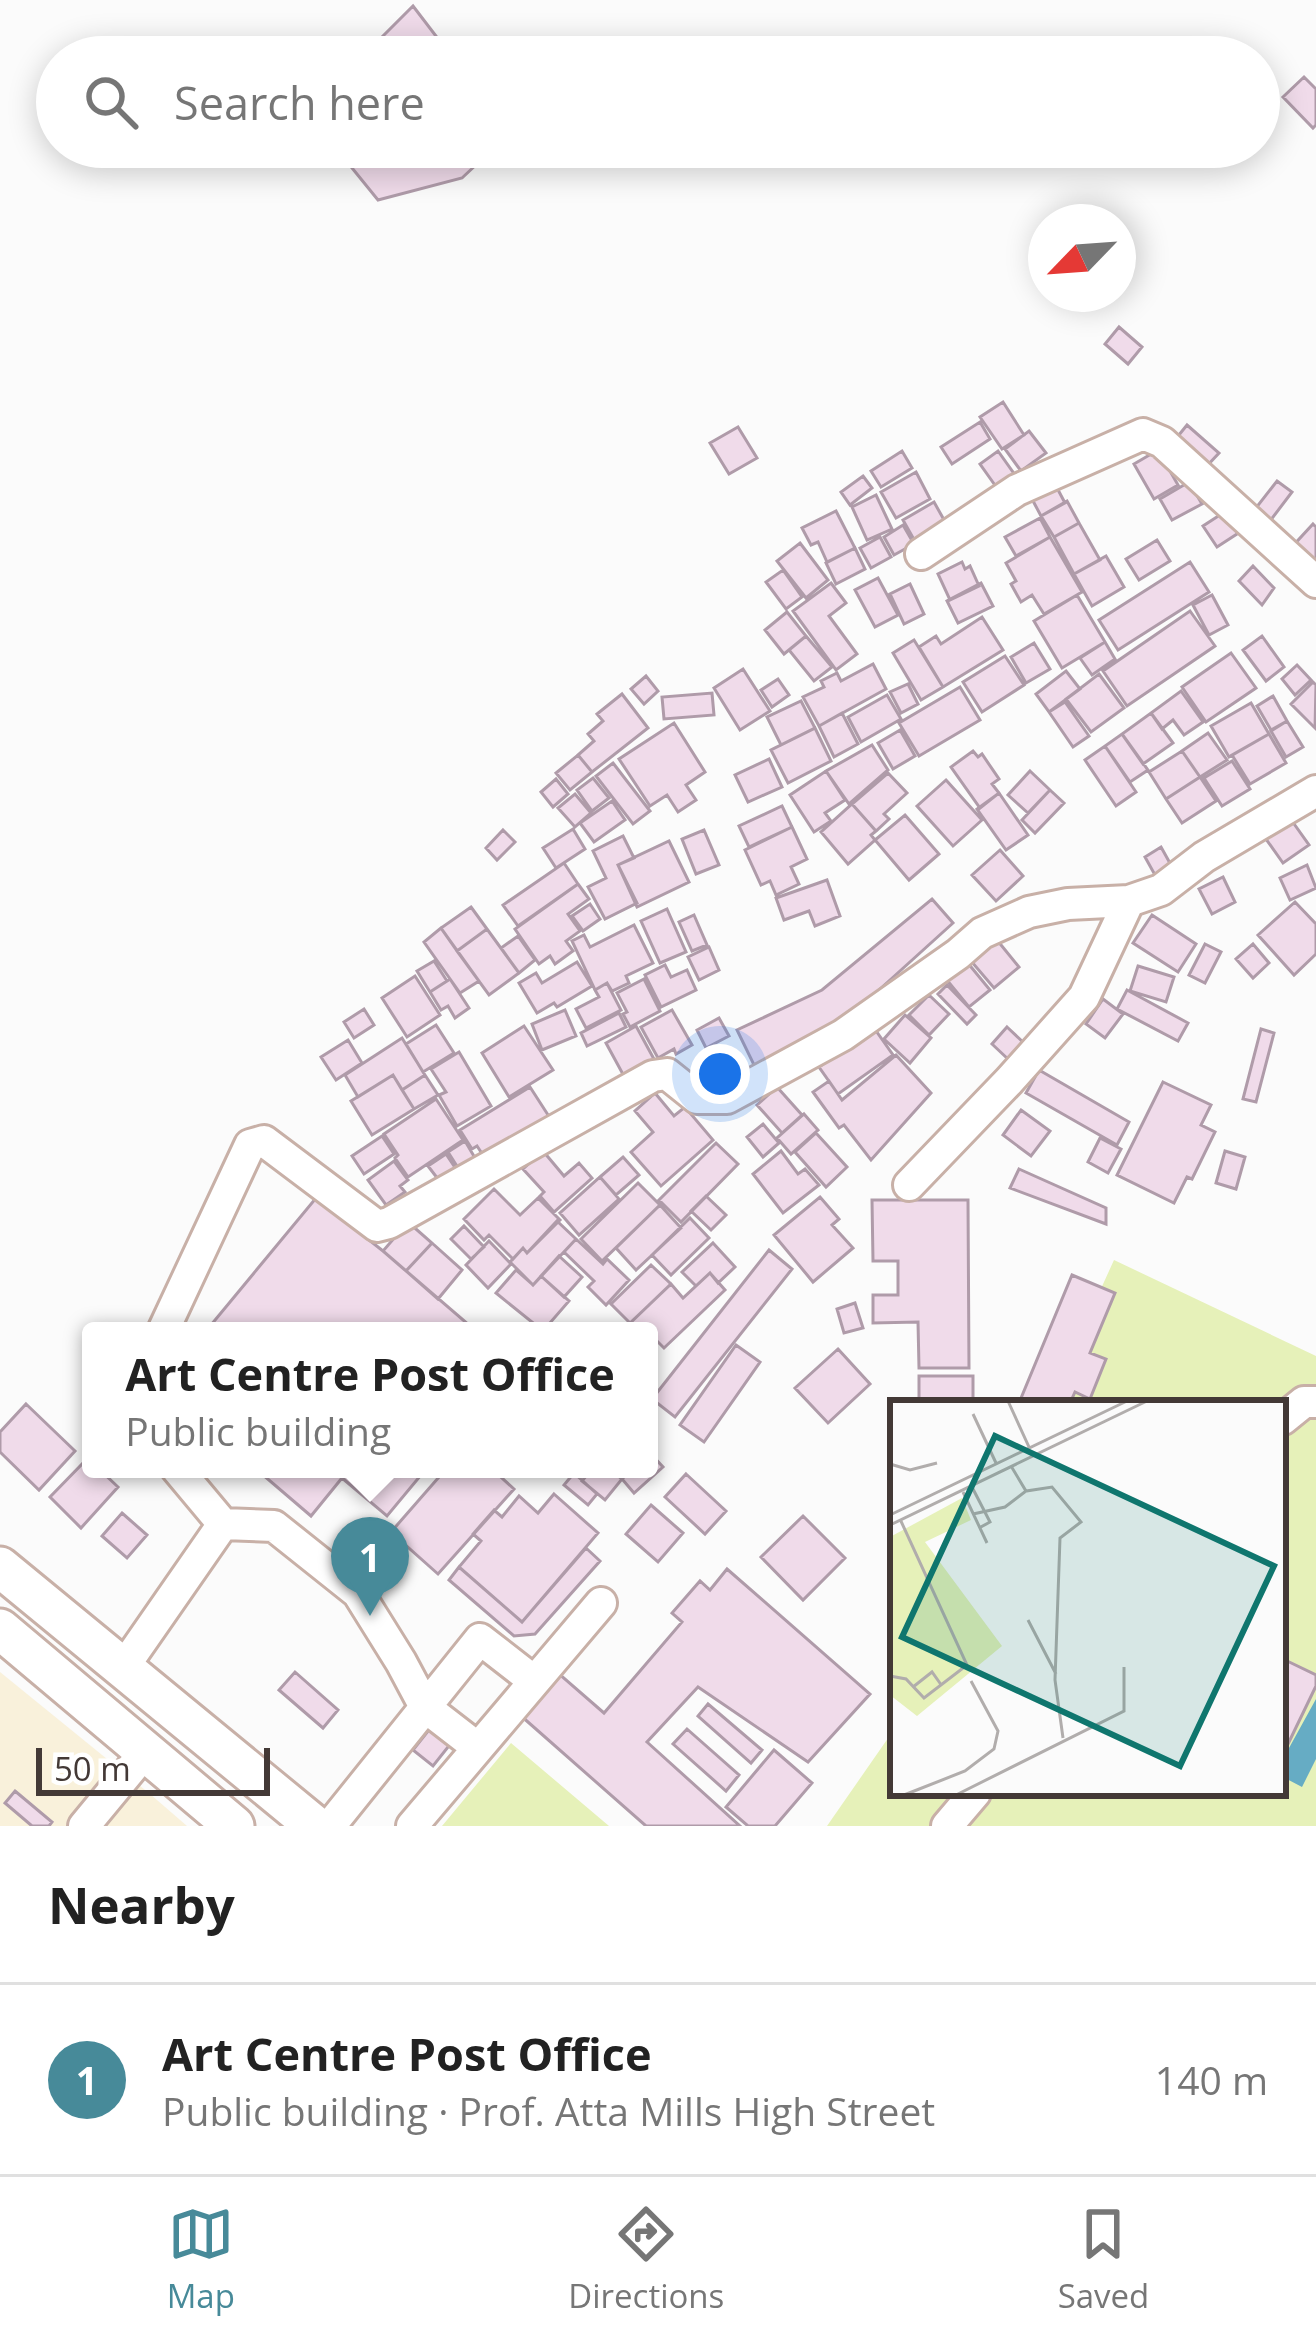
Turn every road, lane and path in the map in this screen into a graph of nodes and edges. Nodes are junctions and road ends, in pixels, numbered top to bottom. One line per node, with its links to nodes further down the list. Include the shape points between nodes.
1 (921, 554): 2 (street, via 1017,490 1143,434 1162,442)
2 (1316, 582)
3 (1316, 791): 4 (street, via 1162,890)
4 (1129, 901): 5 (street, via 1084,997); 6 (street, via 1029,912 982,933 843,1035 728,1098 697,1098 667,1074 653,1076 388,1223 377,1226 264,1141 250,1145)
5 (909, 1185)
6 (167, 1322)
7 (1316, 1402): 8 (street)
8 (1286, 1417)
9 (185, 1478): 10 (street)
10 (223, 1524): 14 (street); 16 (street, via 274,1526 358,1593)
11 (0, 1567): 14 (main road)
12 (601, 1603): 15 (street)
13 (0, 1629): 18 (main road)
14 (122, 1668): 22 (main road)
15 (535, 1681): 16 (street, via 480,1640); 17 (street)
16 (425, 1707): 17 (street); 23 (street)
17 (478, 1748): 24 (street)
18 (146, 1751): 20 (street); 21 (main road)
19 (972, 1796): 25 (street)
20 (84, 1826)
21 (234, 1826)
22 (315, 1826)
23 (330, 1826)
24 (412, 1826)
25 (947, 1826)

